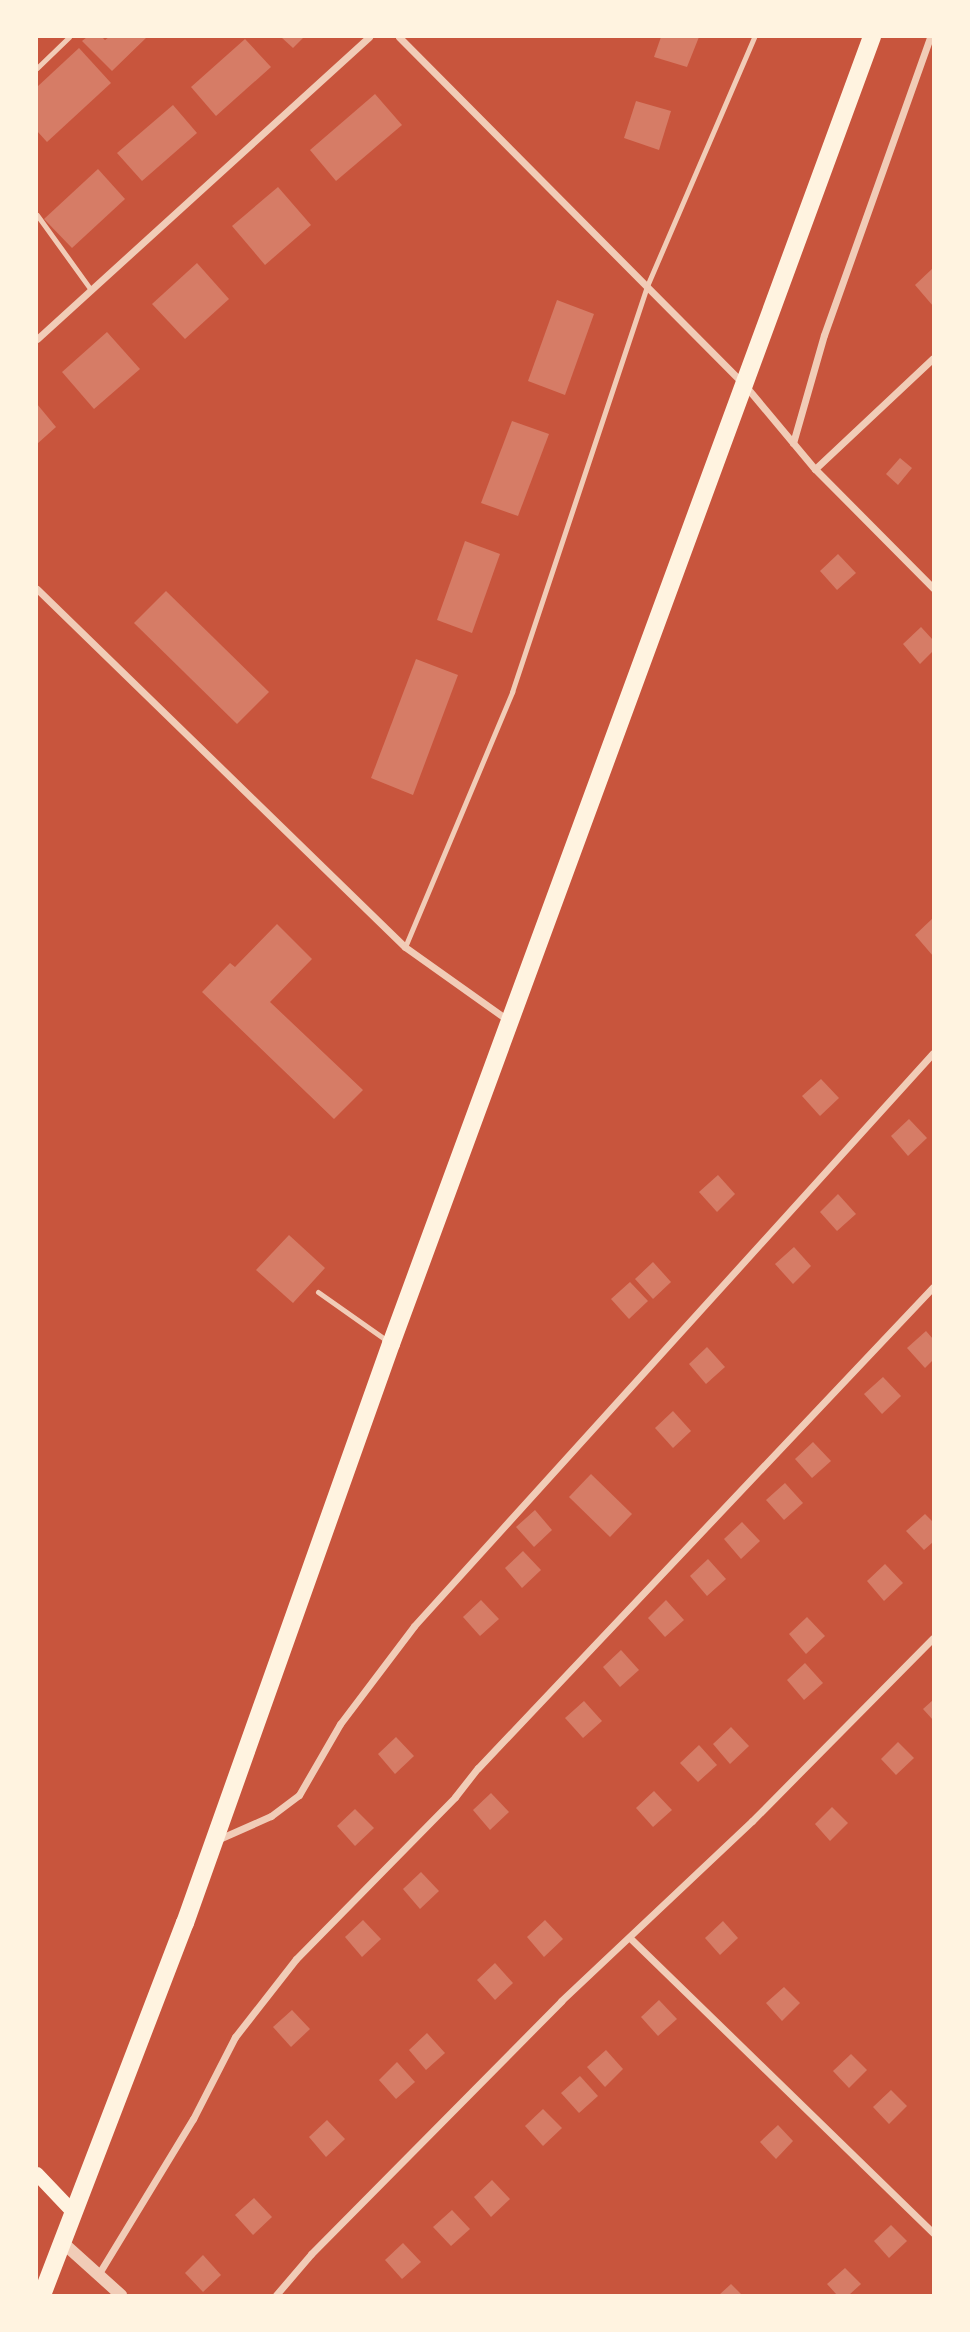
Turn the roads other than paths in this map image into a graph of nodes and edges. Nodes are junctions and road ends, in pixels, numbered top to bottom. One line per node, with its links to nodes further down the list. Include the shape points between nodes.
1 (69, 37): 7 (lane)
2 (369, 37): 10 (street)
3 (399, 37): 9 (street)
4 (754, 37): 9 (lane)
5 (872, 37): 13 (highway)
6 (930, 37): 14 (street, via 824,335)
7 (37, 68)
8 (37, 215): 10 (lane)
9 (648, 286): 13 (street); 18 (lane, via 512,692)
10 (91, 290): 11 (street)
11 (37, 339)
12 (933, 358): 15 (street)
13 (743, 383): 14 (street); 19 (highway)
14 (793, 443): 15 (street)
15 (815, 470): 16 (street)
16 (933, 588)
17 (37, 589): 18 (street)
18 (405, 947): 19 (street)
19 (509, 1022): 23 (highway)
20 (933, 1053): 25 (street, via 414,1626 340,1724 299,1795 271,1816)
21 (933, 1287): 31 (street, via 455,1797 296,1959 235,2038 193,2119)
22 (318, 1292): 23 (lane)
23 (391, 1344): 25 (highway)
24 (933, 1638): 26 (street)
25 (214, 1841): 28 (highway)
26 (630, 1938): 29 (street); 34 (street, via 494,2069)
27 (37, 2174): 28 (main road)
28 (74, 2213): 30 (highway)
29 (933, 2233)
30 (61, 2241): 31 (street); 32 (highway)
31 (98, 2275): 33 (street)
32 (41, 2295)
33 (121, 2295)
34 (276, 2295)

